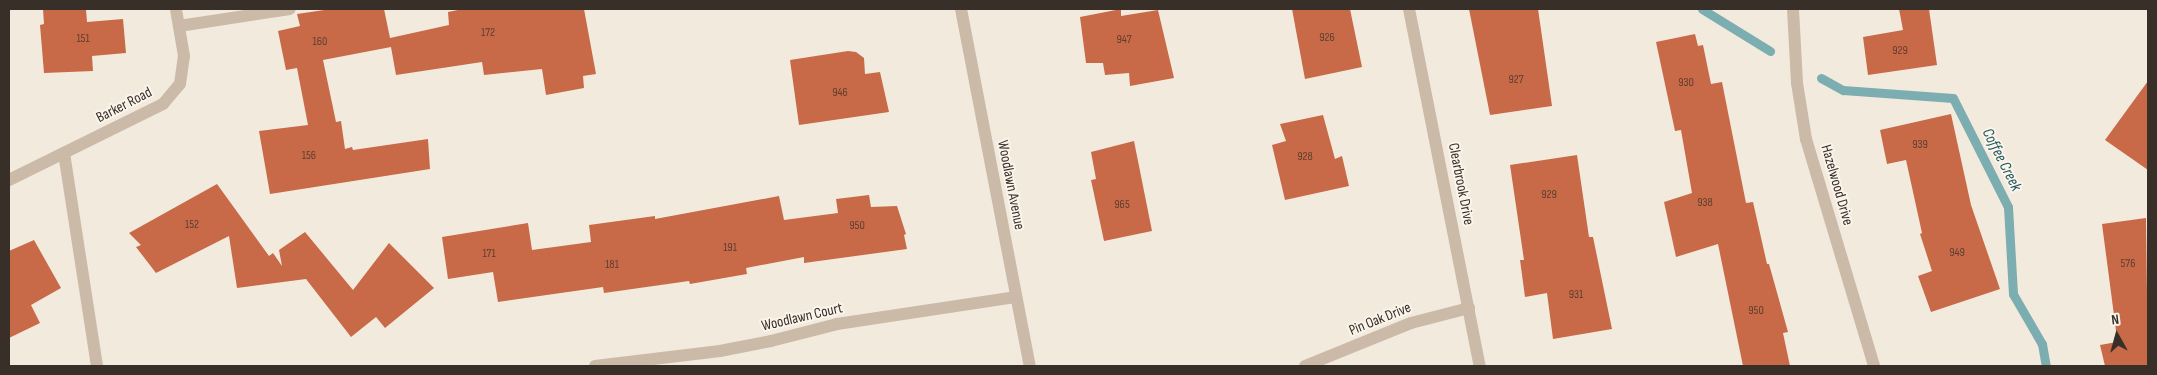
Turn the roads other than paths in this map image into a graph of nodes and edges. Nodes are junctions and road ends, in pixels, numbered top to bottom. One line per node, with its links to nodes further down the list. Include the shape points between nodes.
1 (176, 9): 6 (street, Barker Road)
2 (290, 9): 6 (street)
3 (962, 9): 9 (street, Woodlawn Avenue)
4 (1409, 9): 10 (street, Clearbrook Drive)
5 (1793, 9): 16 (street, Hazelwood Drive, via 1797,83 1806,139)
6 (179, 26): 7 (street, Barker Road, via 184,56 180,84 163,104)
7 (64, 153): 8 (street, Barker Road); 11 (street)
8 (9, 180)
9 (1016, 297): 12 (street, Woodlawn Court, via 837,324 736,348); 13 (street, Woodlawn Avenue)
10 (1469, 308): 14 (street, Pin Oak Drive, via 1411,323); 15 (street, Clearbrook Drive)
11 (96, 366)
12 (595, 366)
13 (1030, 366)
14 (1305, 366)
15 (1480, 366)
16 (1874, 366)

